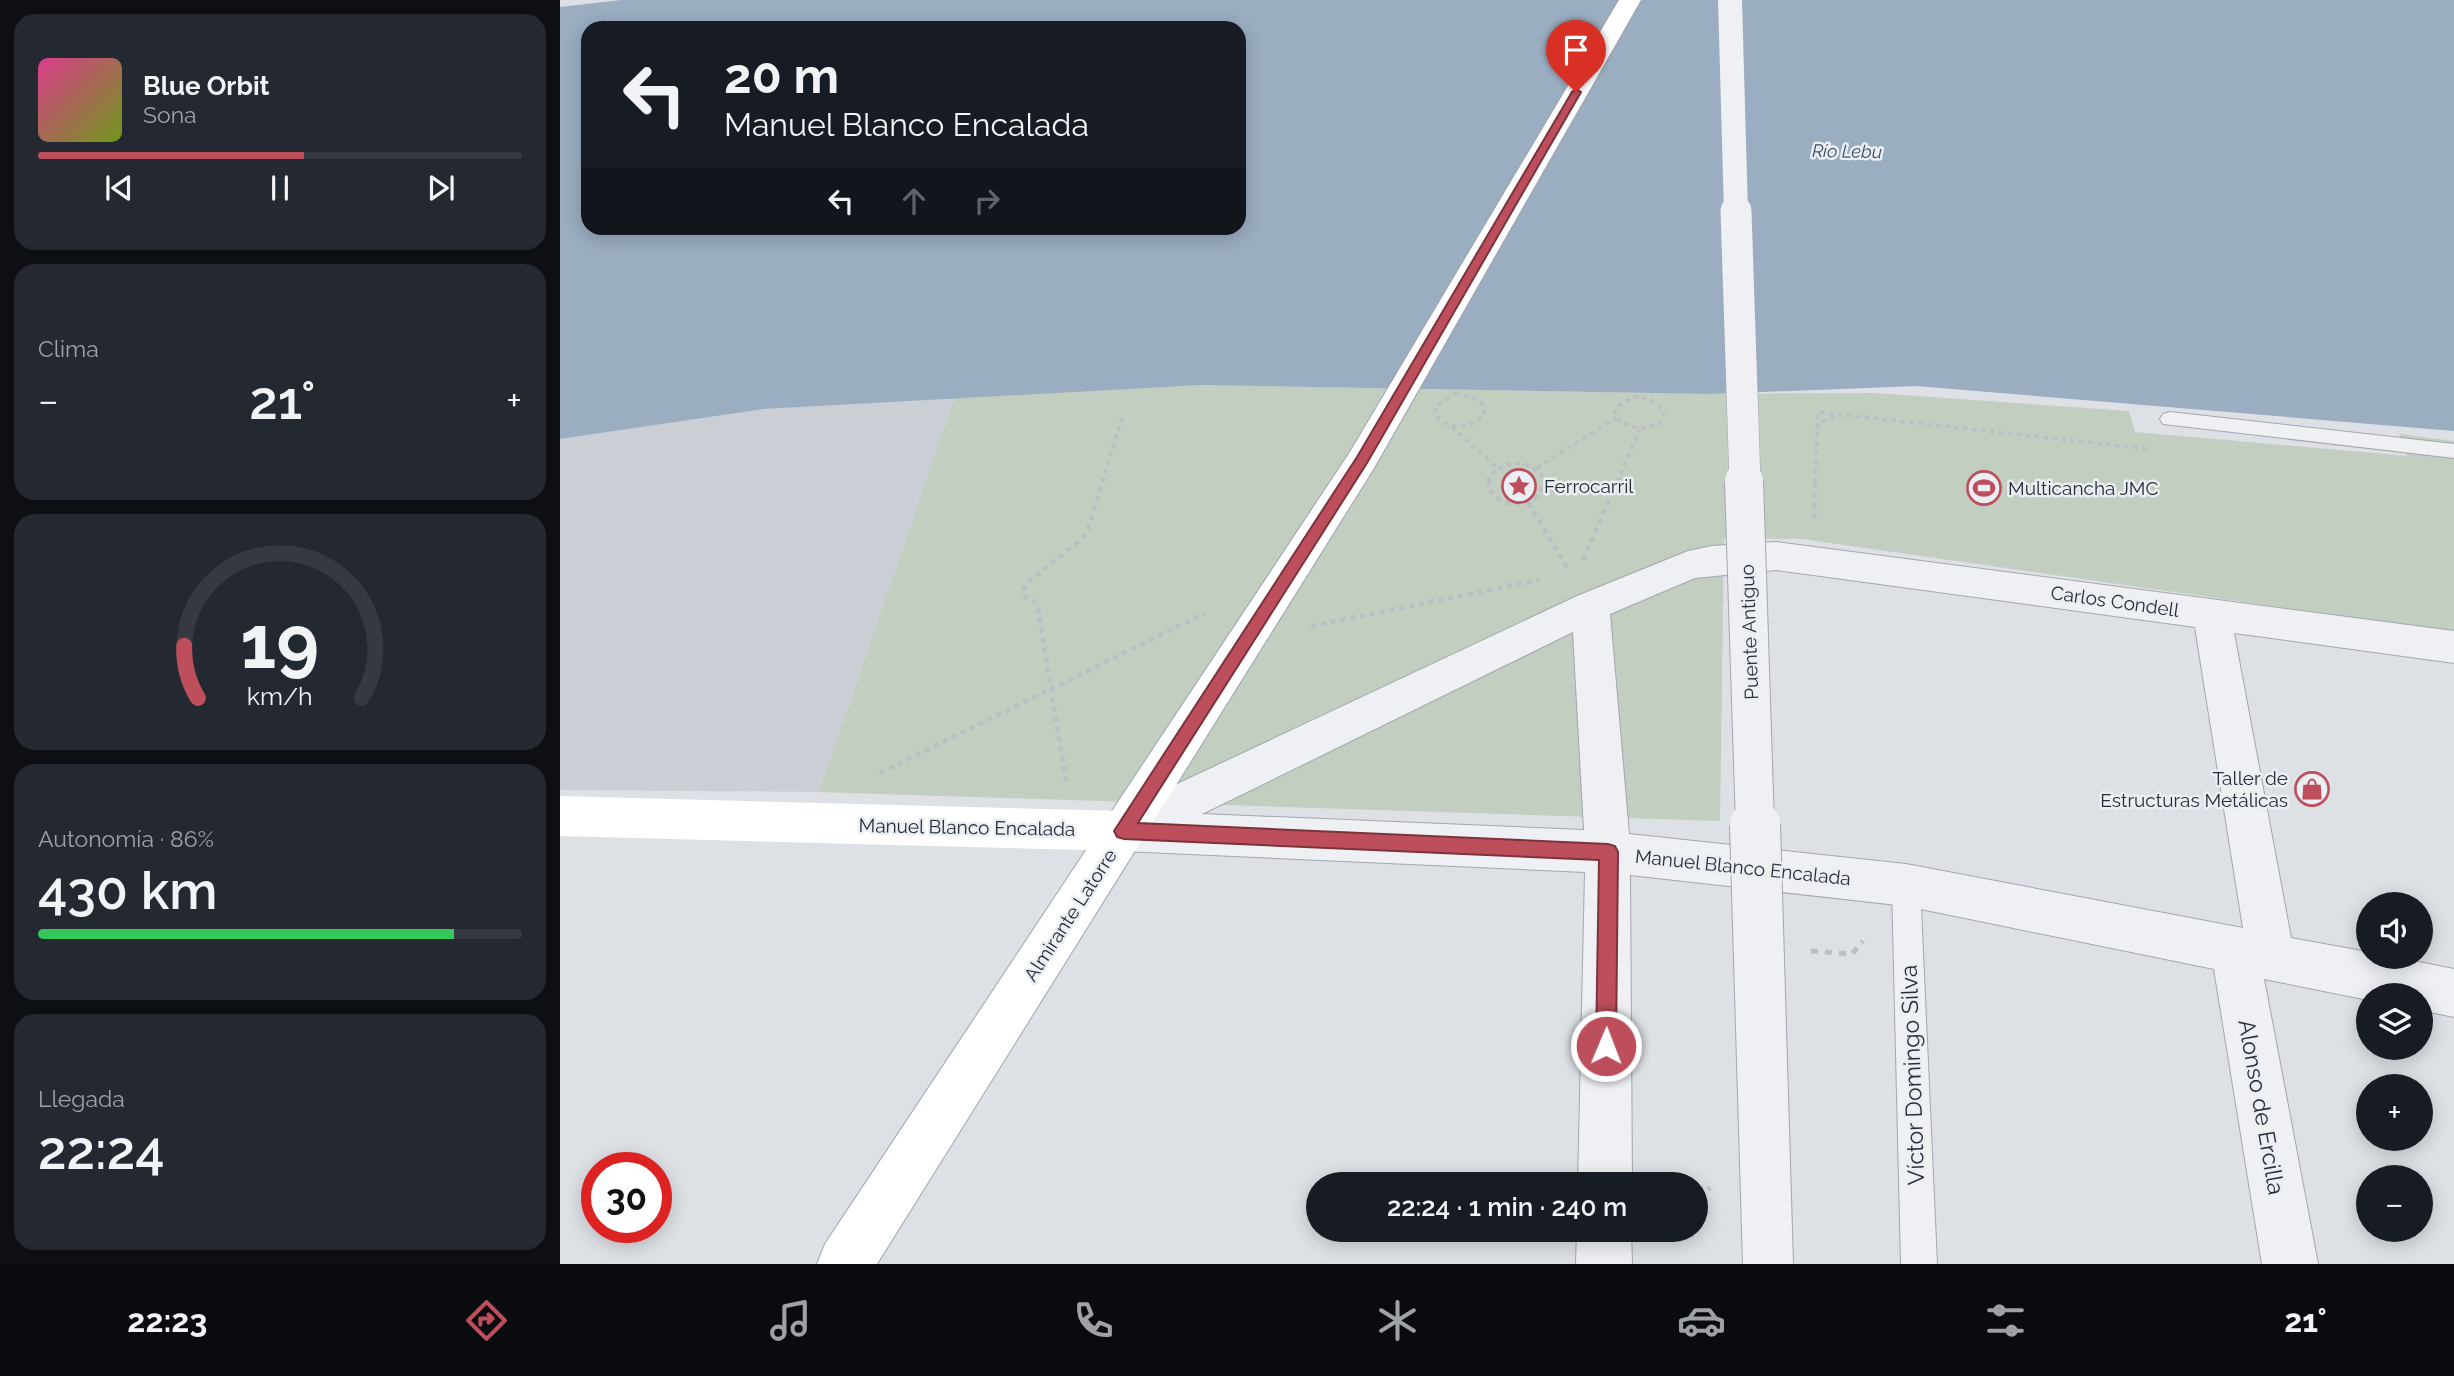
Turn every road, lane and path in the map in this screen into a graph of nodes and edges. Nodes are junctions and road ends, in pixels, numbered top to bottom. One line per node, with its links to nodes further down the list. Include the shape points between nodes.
1 (1630, 0): 17 (main road, Almirante Latorre, via 1362,460)
2 (1730, 0): 32 (street, Puente Antiguo, bridge)
3 (1617, 417): 7 (path, via 1626,426); 7 (path, via 1616,407 1626,399 1656,402 1664,412 1660,423); 11 (path)
4 (1122, 418): 19 (path, via 1088,529 1082,539 1024,585 1025,597 1038,609)
5 (2169, 419): 9 (lane)
6 (1451, 426): 6 (path, via 1474,424 1484,415 1482,403 1463,394 1441,400 1436,415); 10 (path)
7 (1640, 429): 14 (path)
8 (1816, 430): 8 (path, via 1821,422 1842,415 1818,412); 13 (path)
9 (2454, 451)
10 (1497, 468): 11 (path, via 1520,462); 12 (path, via 1487,482 1493,496 1509,503)
11 (1537, 468): 12 (path, via 1545,487)
12 (1528, 503): 14 (path)
13 (1794, 559): 14 (street, Carlos Condell, via 1712,560); 16 (street, Carlos Condell)
14 (1582, 593): 17 (path, via 1530,580); 23 (street, Carlos Condell); 24 (street)
15 (1206, 612): 19 (path)
16 (2212, 614): 18 (street, Carlos Condell); 26 (street, Alonso de Ercilla)
17 (1246, 640): 23 (main road, Almirante Latorre)
18 (2454, 647)
19 (1051, 690): 20 (path); 22 (path)
20 (875, 775)
21 (560, 816): 22 (main road, Manuel Blanco Encalada)
22 (1074, 830): 23 (main road, Manuel Blanco Encalada)
23 (1124, 831): 24 (street, Manuel Blanco Encalada); 30 (main road, Almirante Latorre)
24 (1608, 852): 25 (street, Manuel Blanco Encalada); 28 (street)
25 (1906, 885): 26 (street, Manuel Blanco Encalada); 33 (lane, Víctor Domingo Silva)
26 (2253, 954): 27 (street, Manuel Blanco Encalada); 34 (street, Alonso de Ercilla)
27 (2454, 993)
28 (1605, 1172)
29 (1604, 1242): 31 (street)
30 (845, 1264)
31 (1604, 1264)
32 (1768, 1264)
33 (1919, 1264)
34 (2290, 1264)

